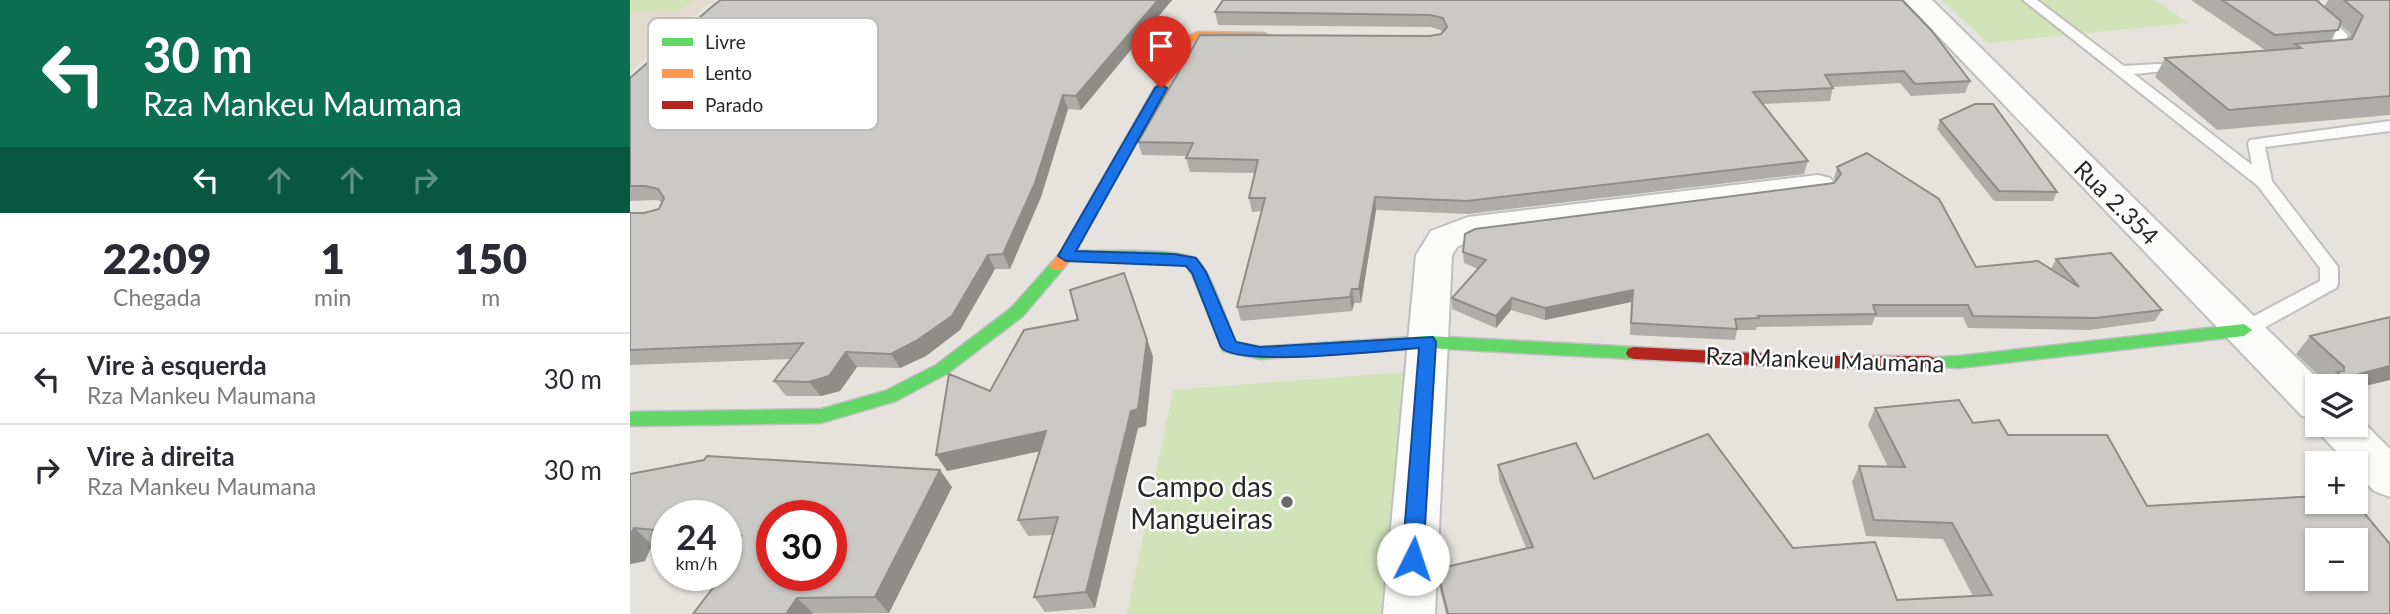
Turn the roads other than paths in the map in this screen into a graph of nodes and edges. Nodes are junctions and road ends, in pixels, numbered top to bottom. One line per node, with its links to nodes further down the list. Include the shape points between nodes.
1 (1917, 0): 12 (street, Rua 2.354)
2 (2029, 0): 7 (lane)
3 (2305, 2): 5 (lane, via 2341,35 2334,52)
4 (1279, 36): 11 (street, via 1197,35 1188,40)
5 (2307, 54)
6 (2200, 64): 7 (lane)
7 (2120, 71): 9 (lane)
8 (2390, 126): 9 (lane, Rza Mankeu Maumana, via 2256,143)
9 (2264, 182): 12 (lane, Rza Mankeu Maumana, via 2329,267 2329,284)
10 (1818, 185): 13 (street, via 1468,229 1444,239 1434,255)
11 (1066, 256): 13 (street, Rza Mankeu Maumana, via 1191,262 1229,347 1260,353); 15 (street, via 1017,312 942,369 890,396 821,416)
12 (2244, 330): 13 (street, Rza Mankeu Maumana, via 1959,362 1818,362); 14 (street, Rua 2.354)
13 (1428, 342): 18 (street)
14 (2305, 392)
15 (630, 419)
16 (2349, 437): 17 (street)
17 (2390, 478)
18 (1409, 614)

